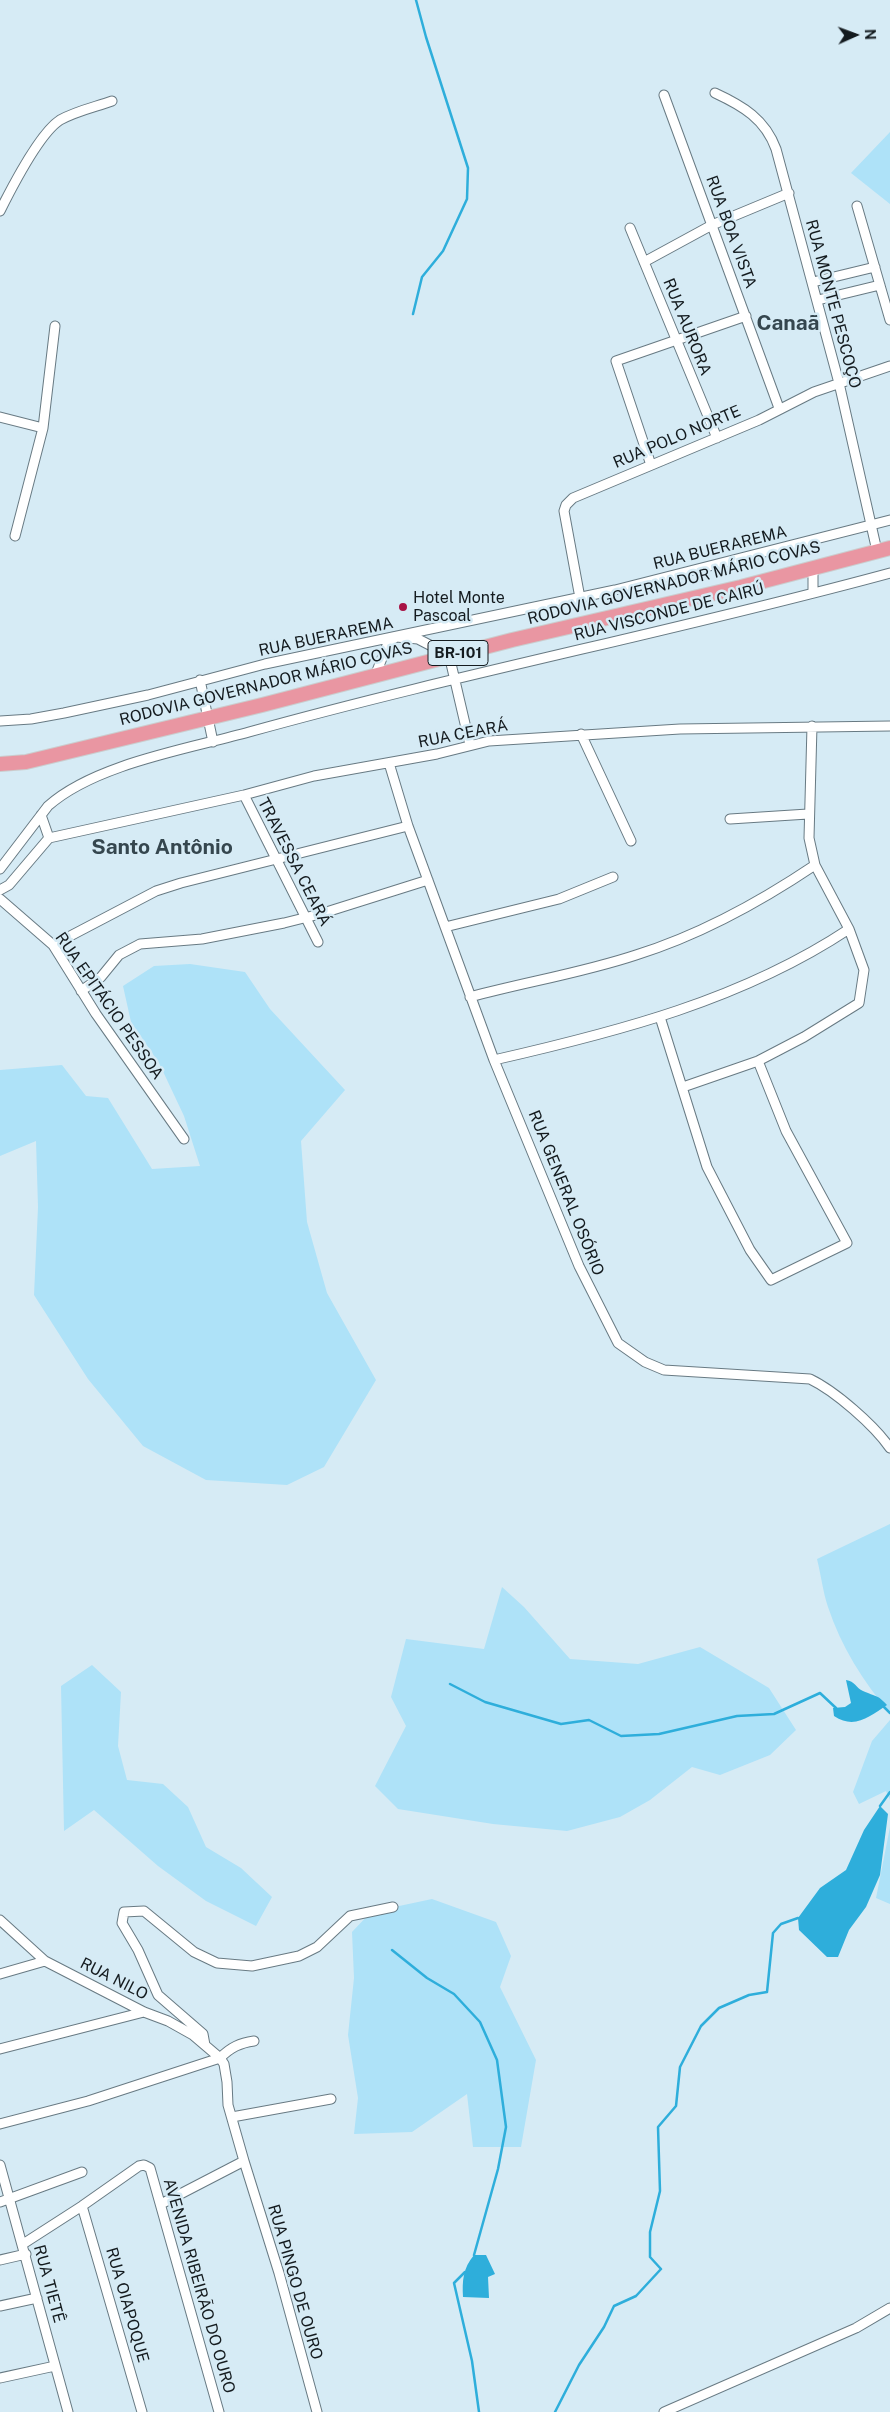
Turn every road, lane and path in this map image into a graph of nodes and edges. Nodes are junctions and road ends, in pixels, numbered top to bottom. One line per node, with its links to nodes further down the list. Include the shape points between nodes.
1 (715, 93): 4 (street, RUA MONTE PESCOÇO, via 743,106 766,128)
2 (664, 95): 7 (street, RUA BOA VISTA)
3 (112, 102): 6 (street, via 58,121 27,162)
4 (789, 193): 7 (street); 11 (street, RUA MONTE PESCOÇO)
5 (857, 206): 10 (street)
6 (0, 211)
7 (712, 225): 9 (street); 14 (street, RUA BOA VISTA)
8 (630, 228): 9 (street, RUA AURORA)
9 (644, 262): 17 (street, RUA AURORA)
10 (875, 267): 11 (street); 12 (street)
11 (813, 282): 13 (street, RUA MONTE PESCOÇO)
12 (880, 284): 13 (street); 15 (street)
13 (818, 300): 19 (street, RUA MONTE PESCOÇO)
14 (746, 316): 17 (street); 20 (street, RUA BOA VISTA)
15 (890, 320)
16 (55, 326): 22 (street)
17 (676, 342): 23 (street, RUA AURORA); 24 (street, via 617,360 616,364)
18 (890, 366): 19 (street, RUA POLO NORTE)
19 (839, 383): 20 (street, RUA POLO NORTE); 26 (street, RUA MONTE PESCOÇO)
20 (779, 408): 23 (street, RUA POLO NORTE)
21 (0, 417): 22 (street)
22 (43, 428): 27 (street)
23 (717, 438): 24 (street, RUA POLO NORTE)
24 (651, 464): 32 (street, RUA POLO NORTE, via 566,504 564,511)
25 (890, 520): 26 (street, RUA BUERAREMA)
26 (872, 525): 28 (street, RUA MONTE PESCOÇO); 32 (street, RUA BUERAREMA)
27 (15, 536)
28 (884, 549): 29 (highway, RODOVIA GOVERNADOR MÁRIO COVAS / BR-101)
29 (813, 568): 31 (street); 34 (highway, RODOVIA GOVERNADOR MÁRIO COVAS / BR-101)
30 (890, 573): 31 (street, RUA VISCONDE DE CAIRÚ)
31 (813, 592): 36 (street, RUA VISCONDE DE CAIRÚ, via 550,658)
32 (580, 598): 33 (street, RUA BUERAREMA)
33 (396, 637): 34 (street, via 418,639); 35 (street, via 388,643); 37 (street, RUA BUERAREMA)
34 (450, 656): 35 (highway, RODOVIA GOVERNADOR MÁRIO COVAS / BR-101); 36 (street)
35 (375, 676): 38 (highway, RODOVIA GOVERNADOR MÁRIO COVAS / BR-101)
36 (455, 678): 43 (street, RUA VISCONDE DE CAIRÚ); 44 (street)
37 (200, 680): 38 (street); 39 (street, RUA BUERAREMA, via 64,713)
38 (208, 718): 43 (street); 45 (highway, RODOVIA GOVERNADOR MÁRIO COVAS / BR-101)
39 (0, 721)
40 (812, 726): 41 (street, RUA CEARÁ); 42 (street, RUA CEARÁ); 50 (street)
41 (890, 726)
42 (581, 734): 44 (street, RUA CEARÁ); 55 (street)
43 (213, 742): 51 (street, via 130,765 88,781 56,799)
44 (470, 745): 46 (street, RUA CEARÁ)
45 (26, 762): 47 (highway, RODOVIA GOVERNADOR MÁRIO COVAS / BR-101); 48 (highway)
46 (389, 763): 49 (street, RUA CEARÁ, via 314,776); 53 (street, RUA GENERAL OSÓRIO)
47 (0, 764)
48 (0, 775)
49 (244, 795): 54 (street, RUA CEARÁ); 56 (street, TRAVESSA CEARÁ)
50 (808, 814): 52 (street); 57 (street)
51 (42, 815): 54 (street); 58 (street)
52 (730, 819)
53 (408, 826): 56 (street); 60 (street, RUA GENERAL OSÓRIO)
54 (49, 838): 61 (street, via 9,885)
55 (632, 841)
56 (276, 859): 63 (street, TRAVESSA CEARÁ); 67 (street, via 156,891)
57 (815, 865): 65 (street); 69 (street, via 761,900 670,943 599,966)
58 (0, 869)
59 (613, 877): 64 (street, via 560,899)
60 (428, 880): 63 (street); 64 (street, RUA GENERAL OSÓRIO)
61 (0, 890)
62 (0, 899): 67 (street, RUA EPITÁCIO PESSOA)
63 (306, 918): 66 (street, TRAVESSA CEARÁ); 68 (street, via 202,939 140,944 119,956 101,977)
64 (446, 927): 69 (street, RUA GENERAL OSÓRIO)
65 (848, 929): 70 (street, via 787,965 715,998); 72 (street, via 864,970 859,1003)
66 (318, 942)
67 (53, 945): 68 (street, RUA EPITÁCIO PESSOA)
68 (82, 991): 74 (street, RUA EPITÁCIO PESSOA)
69 (470, 997): 71 (street, RUA GENERAL OSÓRIO)
70 (660, 1017): 71 (street, via 583,1040); 73 (street)
71 (494, 1060): 75 (street, RUA GENERAL OSÓRIO, via 580,1266 618,1343 664,1370 810,1379 831,1392)
72 (758, 1061): 73 (street); 73 (street, via 786,1131 847,1243 771,1280 750,1250 707,1167)
73 (683, 1087)
74 (184, 1139)
75 (890, 1448)
76 (393, 1907): 82 (street, via 350,1916 317,1948 299,1956 252,1966 218,1963 194,1952 144,1911 124,1912 122,1923 158,1995 203,2034)
77 (0, 1920): 78 (street, RUA NILO)
78 (45, 1961): 79 (street); 80 (street, RUA NILO)
79 (0, 1974)
80 (144, 2012): 82 (street, RUA NILO, via 168,2021); 83 (street)
81 (254, 2041): 84 (street, via 228,2049)
82 (205, 2045): 84 (street, RUA NILO)
83 (0, 2049)
84 (220, 2058): 86 (street, RUA PINGO DE OURO, via 224,2064); 87 (street, via 88,2101)
85 (331, 2099): 86 (street)
86 (232, 2117): 88 (street, RUA PINGO DE OURO)
87 (0, 2124)
88 (244, 2161): 93 (street); 106 (street, RUA PINGO DE OURO)
89 (0, 2165): 91 (street, RUA TIETÊ)
90 (82, 2172): 91 (street)
91 (11, 2199): 92 (street); 95 (street, RUA TIETÊ)
92 (0, 2202)
93 (161, 2204): 94 (street, AVENIDA RIBEIRÃO DO OURO, via 150,2168 144,2165); 105 (street, AVENIDA RIBEIRÃO DO OURO)
94 (82, 2206): 95 (street, AVENIDA RIBEIRÃO DO OURO); 104 (street, RUA OIAPOQUE)
95 (23, 2244): 96 (street, RUA TIETÊ)
96 (26, 2254): 97 (street); 98 (street, RUA TIETÊ)
97 (0, 2260)
98 (37, 2298): 99 (street); 101 (street, RUA TIETÊ)
99 (0, 2306)
100 (890, 2308): 107 (street, via 841,2335)
101 (55, 2366): 102 (street); 103 (street, RUA TIETÊ)
102 (0, 2378)
103 (68, 2412)
104 (142, 2412)
105 (219, 2412)
106 (317, 2412)
107 (664, 2412)

